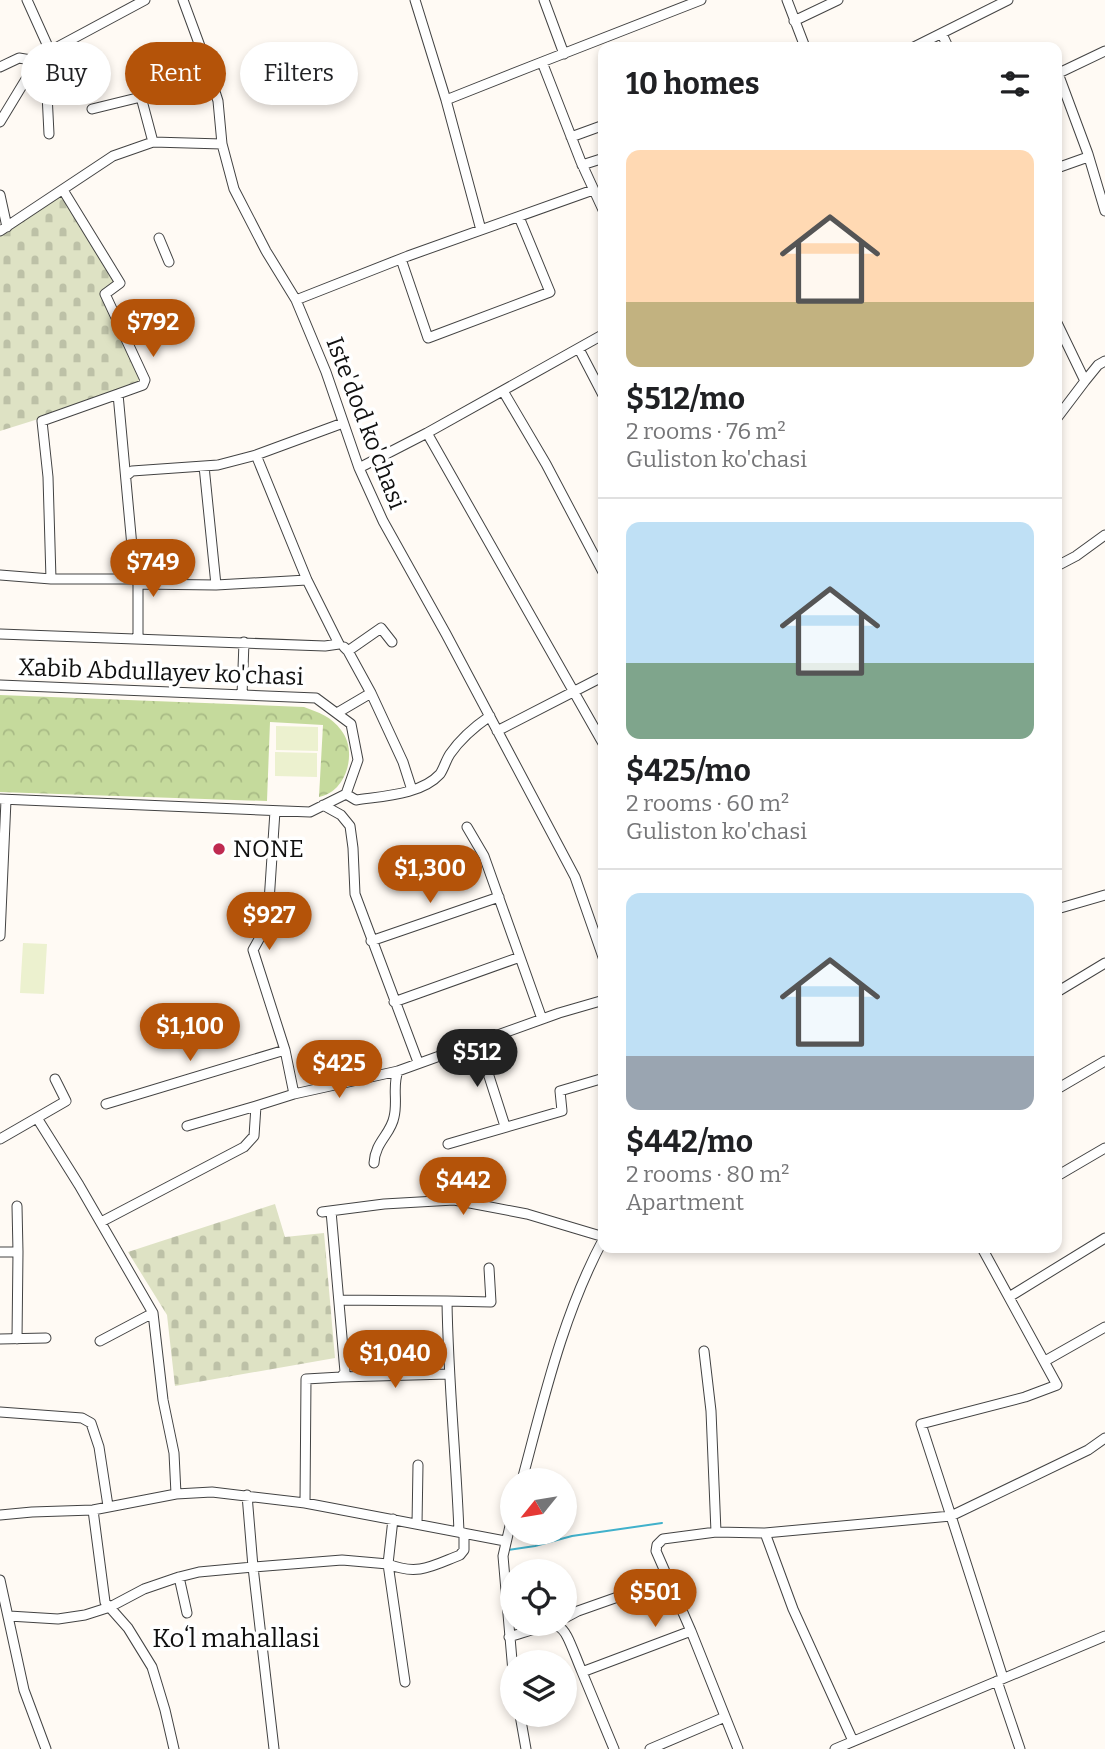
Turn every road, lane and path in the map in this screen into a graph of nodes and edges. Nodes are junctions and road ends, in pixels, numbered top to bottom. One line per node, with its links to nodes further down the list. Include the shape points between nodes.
1 (27, 0): 12 (street)
2 (145, 0): 13 (street)
3 (183, 0): 33 (street, Iste'dod ko'chasi, via 218,101)
4 (415, 0): 25 (street)
5 (544, 0): 18 (street)
6 (701, 0): 18 (street)
7 (787, 0): 10 (street)
8 (838, 0): 10 (street)
9 (1008, 0): 11 (street)
10 (794, 21): 14 (street)
11 (942, 34): 15 (street); 16 (street)
12 (46, 42)
13 (67, 42)
14 (802, 42)
15 (925, 42)
16 (946, 42)
17 (1105, 51): 22 (street)
18 (564, 54): 20 (street)
19 (21, 58): 21 (street)
20 (542, 62): 25 (street); 31 (street)
21 (0, 67)
22 (1062, 72)
23 (21, 87): 28 (street)
24 (1062, 92): 34 (street)
25 (446, 100): 45 (street)
26 (48, 105): 30 (street)
27 (92, 109): 32 (street, via 141,97)
28 (0, 122)
29 (598, 127): 31 (street)
30 (49, 134)
31 (570, 137): 36 (street)
32 (153, 142): 33 (street); 38 (street, via 113,156)
33 (222, 144): 49 (street, Iste'dod ko'chasi, via 234,189)
34 (1088, 157): 37 (street); 42 (street)
35 (598, 160): 36 (street)
36 (582, 165): 39 (street)
37 (1062, 167)
38 (63, 190): 44 (street); 57 (street, via 120,283 105,293 145,380 144,385)
39 (593, 190): 41 (street); 43 (street)
40 (0, 195): 44 (street)
41 (598, 200)
42 (1105, 211)
43 (519, 217): 45 (street); 47 (street, via 550,292 428,338)
44 (7, 227)
45 (481, 230): 47 (street)
46 (159, 238): 48 (street)
47 (401, 259): 49 (street)
48 (169, 262)
49 (296, 300): 59 (street, Iste'dod ko'chasi)
50 (598, 338): 52 (street)
51 (1062, 341): 54 (street)
52 (579, 349): 55 (street); 56 (street)
53 (1105, 362): 54 (street)
54 (1085, 381): 58 (street)
55 (598, 385)
56 (503, 391): 60 (street); 66 (street)
57 (118, 394): 64 (street); 69 (street, via 42,421)
58 (1062, 411)
59 (343, 424): 61 (street); 63 (street, Iste'dod ko'chasi)
60 (427, 433): 63 (street); 82 (street)
61 (256, 455): 62 (street); 70 (street)
62 (204, 466): 64 (street, via 132,471); 72 (street)
63 (359, 468): 85 (street, Iste'dod ko'chasi, via 383,521)
64 (126, 476): 71 (street)
65 (1105, 535): 67 (street)
66 (598, 554)
67 (1062, 563)
68 (0, 575): 69 (street)
69 (51, 579): 71 (street)
70 (307, 580): 72 (street); 77 (street)
71 (136, 581): 72 (street); 74 (street)
72 (216, 585)
73 (0, 634): 74 (street)
74 (138, 639): 75 (street)
75 (244, 642): 77 (street); 83 (street)
76 (392, 642): 78 (street, via 381,628)
77 (339, 644): 78 (street)
78 (348, 651): 81 (street)
79 (598, 679): 82 (street)
80 (0, 685): 83 (street, Xabib Abdullayev ko'chasi)
81 (371, 693): 84 (street); 88 (street)
82 (574, 693): 86 (street); 87 (street)
83 (242, 695): 84 (street, Xabib Abdullayev ko'chasi, via 316,698)
84 (337, 713): 89 (street, via 351,724 358,760)
85 (490, 716): 86 (street, Iste'dod ko'chasi); 88 (street, via 470,730 439,775)
86 (497, 731): 99 (street, Iste'dod ko'chasi, via 576,877)
87 (598, 735)
88 (412, 790): 89 (street, via 356,800)
89 (346, 794): 91 (street)
90 (3, 799): 92 (street); 97 (street)
91 (323, 805): 92 (street, via 310,812); 98 (street, via 341,815 349,827 355,894)
92 (275, 811): 107 (street, via 268,917 253,950)
93 (467, 827): 95 (street)
94 (1105, 895): 96 (street)
95 (499, 897): 98 (street); 100 (street)
96 (1062, 908)
97 (0, 936)
98 (372, 942): 103 (street)
99 (598, 942)
100 (520, 957): 103 (street); 105 (street)
101 (1105, 963): 102 (street)
102 (1062, 989)
103 (394, 1002): 109 (street)
104 (598, 1002): 105 (street)
105 (542, 1019): 106 (street)
106 (478, 1042): 109 (street); 119 (street)
107 (285, 1051): 114 (street); 115 (street)
108 (1105, 1060): 113 (street)
109 (418, 1062): 110 (street)
110 (398, 1071): 114 (street); 123 (street, via 394,1118 375,1150)
111 (55, 1079): 117 (street, via 66,1101)
112 (598, 1080): 119 (street, via 560,1091 562,1111)
113 (1062, 1086)
114 (294, 1094): 116 (street)
115 (106, 1104)
116 (257, 1106): 118 (street); 126 (street, via 254,1136 244,1147)
117 (37, 1118): 120 (street); 126 (street)
118 (187, 1126)
119 (505, 1126): 121 (street)
120 (0, 1139)
121 (448, 1144)
122 (1105, 1148): 124 (street)
123 (374, 1163)
124 (1062, 1173)
125 (17, 1206): 131 (street)
126 (101, 1222): 137 (street)
127 (598, 1235): 135 (street, via 527,1214 454,1200 326,1211)
128 (1105, 1238): 134 (street)
129 (598, 1248): 150 (street, via 552,1366)
130 (0, 1252): 131 (street)
131 (18, 1252): 141 (street)
132 (985, 1253): 134 (street)
133 (489, 1268): 136 (street, via 491,1302)
134 (1009, 1297): 144 (street)
135 (339, 1300): 136 (street); 146 (street, via 345,1372)
136 (447, 1301): 145 (street)
137 (153, 1313): 142 (street); 151 (street)
138 (1105, 1327): 144 (street)
139 (46, 1338): 141 (street)
140 (0, 1339): 141 (street)
141 (17, 1339)
142 (100, 1341)
143 (704, 1351): 160 (street)
144 (1045, 1361): 157 (street, via 1058,1385 921,1424)
145 (448, 1374): 146 (street); 161 (street)
146 (341, 1377): 153 (street, via 306,1378)
147 (0, 1412): 154 (street, via 82,1418 91,1423)
148 (1105, 1438): 157 (street)
149 (418, 1465): 159 (street)
150 (525, 1468)
151 (176, 1494): 152 (street); 154 (street)
152 (247, 1495): 153 (street); 166 (street)
153 (305, 1503): 158 (street)
154 (108, 1506): 155 (street)
155 (93, 1510): 156 (street); 170 (street, via 105,1602)
156 (0, 1515)
157 (951, 1516): 162 (street); 181 (street)
158 (393, 1519): 159 (street); 165 (street)
159 (417, 1524): 161 (street)
160 (716, 1532): 162 (street); 168 (street, via 670,1536 657,1545)
161 (462, 1533): 163 (street); 165 (street, via 464,1550 460,1555 406,1571)
162 (765, 1533): 185 (street, via 793,1609)
163 (500, 1540)
164 (504, 1545): 178 (street)
165 (388, 1564): 166 (street, via 342,1560); 182 (street)
166 (253, 1567): 167 (street); 188 (street)
167 (179, 1577): 170 (street); 172 (street)
168 (666, 1577): 171 (street); 174 (street)
169 (0, 1580): 173 (street)
170 (110, 1607): 173 (street, via 58,1619); 187 (street, via 152,1667)
171 (577, 1612)
172 (187, 1613)
173 (9, 1616): 186 (street, via 24,1690)
174 (691, 1631): 180 (street); 183 (street)
175 (512, 1636): 178 (street)
176 (567, 1636): 180 (street)
177 (1105, 1636): 181 (street)
178 (509, 1637): 179 (street)
179 (510, 1650)
180 (582, 1672): 190 (street)
181 (1000, 1680): 185 (street); 194 (street)
182 (405, 1682)
183 (725, 1717): 191 (street); 192 (street)
184 (522, 1727): 189 (street)
185 (853, 1741): 193 (street)
186 (46, 1749)
187 (174, 1749)
188 (274, 1749)
189 (526, 1749)
190 (614, 1749)
191 (650, 1749)
192 (738, 1749)
193 (835, 1749)
194 (1020, 1749)

